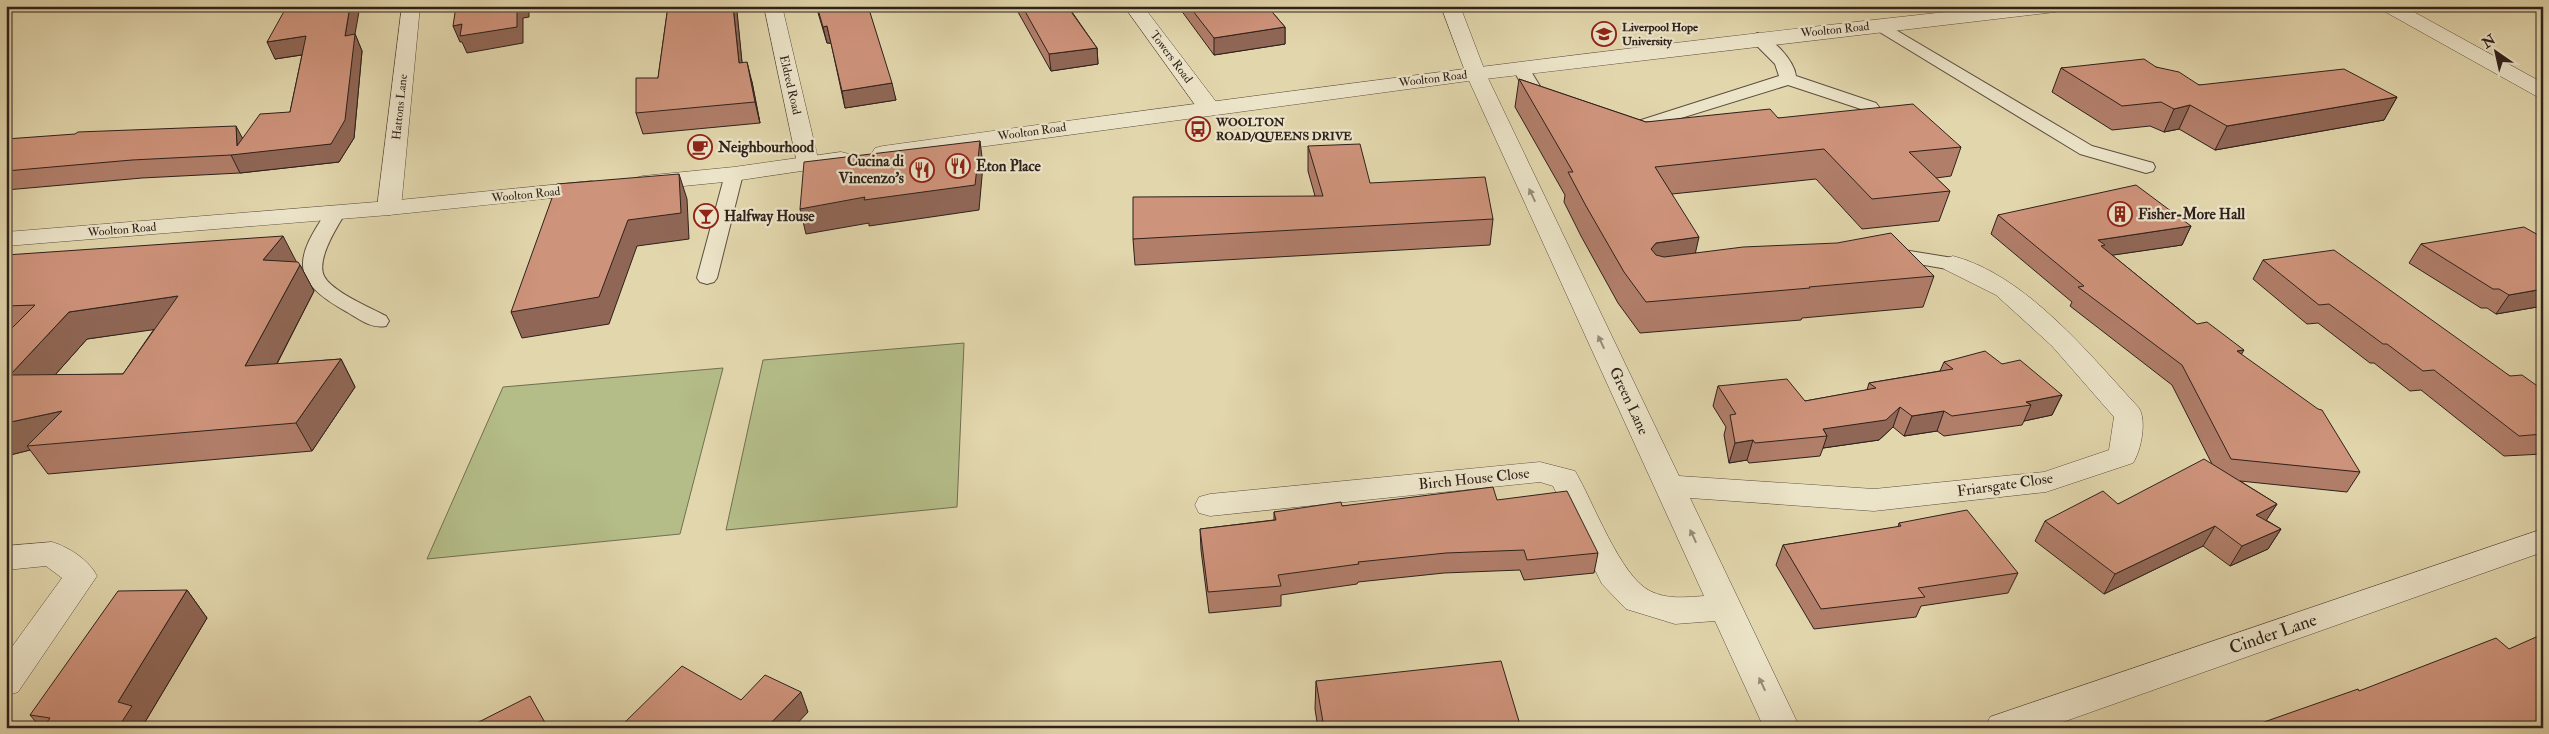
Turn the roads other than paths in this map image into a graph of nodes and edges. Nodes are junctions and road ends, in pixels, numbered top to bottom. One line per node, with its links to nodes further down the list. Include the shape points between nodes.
1 (411, 6): 21 (street, Hattons Lane)
2 (773, 6): 18 (street, Eldred Road)
3 (1133, 6): 15 (street, Towers Road)
4 (1450, 6): 11 (street, Green Lane)
5 (2055, 6): 7 (street, Woolton Road)
6 (2389, 6): 13 (street)
7 (1973, 10): 8 (street, Woolton Road)
8 (1879, 25): 9 (street, Woolton Road); 19 (lane, via 2086,150)
9 (1756, 38): 10 (street, Woolton Road); 12 (lane, via 1782,62 1789,74)
10 (1521, 69): 11 (street, Woolton Road); 16 (lane, via 1536,94)
11 (1476, 74): 15 (street, Woolton Road); 28 (street, Green Lane, one-way to 11)
12 (1788, 79): 14 (lane); 17 (lane, via 1639,126)
13 (2543, 92)
14 (1870, 106)
15 (1209, 108): 18 (street, Woolton Road)
16 (1564, 112)
17 (1608, 125)
18 (808, 163): 20 (street, Woolton Road)
19 (2146, 168)
20 (734, 174): 21 (street, Woolton Road); 26 (lane)
21 (389, 208): 22 (street, Woolton Road)
22 (336, 212): 23 (street, Woolton Road); 27 (lane, via 320,239 312,264 314,277 323,287)
23 (6, 240)
24 (1866, 254): 25 (lane, via 1895,253)
25 (1953, 264): 28 (street, Friarsgate Close, via 2005,290 2061,340 2129,416 2123,456 2046,482 1874,500)
26 (707, 278)
27 (378, 321)
28 (1668, 486): 32 (street, Green Lane, one-way to 28)
29 (1210, 505): 32 (street, Birch House Close, via 1540,472 1564,478 1613,576 1638,600 1675,611)
30 (2543, 540): 35 (street, Cinder Lane)
31 (6, 558): 33 (street, via 52,554 81,576)
32 (1726, 608): 34 (street, Green Lane, one-way to 32)
33 (6, 682)
34 (1782, 728)
35 (2003, 728)

